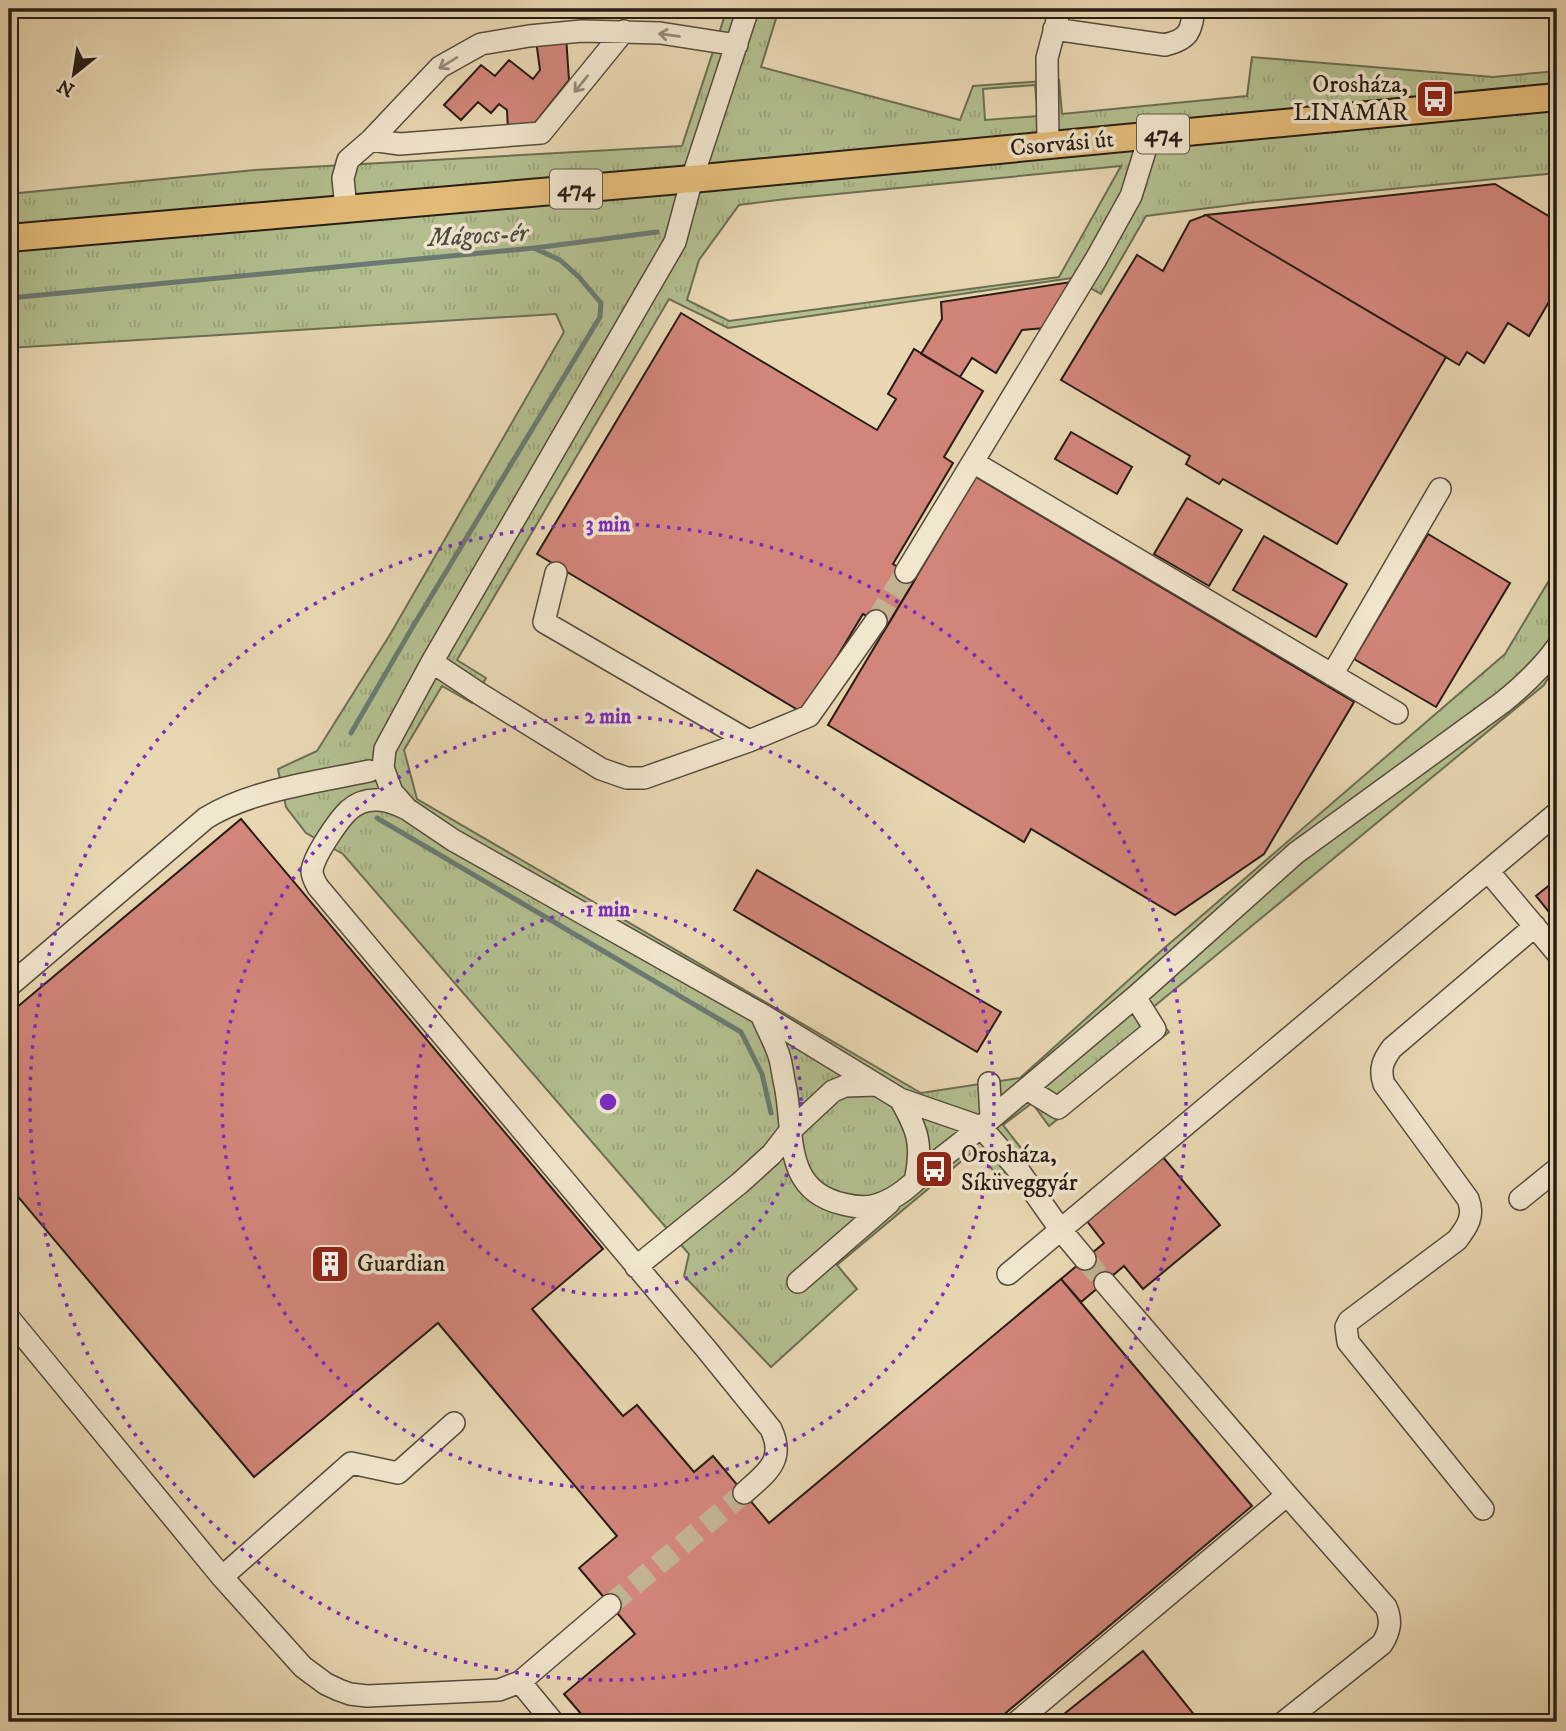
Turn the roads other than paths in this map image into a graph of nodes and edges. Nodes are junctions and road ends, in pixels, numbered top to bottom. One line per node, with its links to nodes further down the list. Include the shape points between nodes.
1 (748, 9): 5 (street)
2 (1194, 9): 3 (street, via 1184,39 1165,45)
3 (1057, 19): 9 (street, via 1047,58)
4 (624, 31): 5 (street, one-way to 4); 8 (street, one-way to 8, via 582,31 481,44 440,67); 8 (street, one-way to 8, via 541,133 400,144)
5 (737, 45): 10 (street)
6 (1557, 97): 7 (main road, Csorvási út / 474)
7 (1150, 135): 9 (main road, Csorvási út / 474); 13 (street, via 1131,196)
8 (371, 141): 11 (street, via 348,160 343,178)
9 (1048, 145): 10 (main road, Csorvási út / 474)
10 (692, 178): 11 (main road, 474); 19 (street, via 675,242 659,272)
11 (346, 209): 12 (main road, 474)
12 (9, 238)
13 (973, 462): 15 (street); 20 (street)
14 (1440, 489): 20 (street)
15 (906, 572)
16 (555, 573): 23 (street, via 544,622)
17 (876, 621): 23 (street, via 809,716)
18 (1557, 647): 32 (street, via 1527,682 1492,710 1296,853)
19 (432, 662): 22 (street); 23 (street, via 601,769 627,778 644,778)
20 (1332, 675): 21 (street)
21 (1397, 713)
22 (395, 728): 24 (street); 25 (street, via 385,748 383,768 391,792)
23 (749, 741)
24 (369, 771): 27 (street); 31 (street, via 285,789 218,810)
25 (407, 809): 27 (street, via 384,800 367,801 351,808); 33 (street, via 453,840)
26 (1557, 813): 28 (street)
27 (338, 822): 46 (street, via 314,865 318,887)
28 (1488, 871): 29 (street); 44 (street)
29 (1535, 926): 30 (street); 54 (street, via 1385,1058 1384,1084 1468,1199 1471,1217 1457,1240 1346,1327 1348,1342)
30 (1557, 953)
31 (9, 986)
32 (1135, 997): 36 (street); 36 (street, via 1156,1029 1058,1108)
33 (761, 1014): 35 (street); 39 (street, via 779,1056)
34 (989, 1083): 38 (street)
35 (876, 1084): 37 (street); 39 (street, via 833,1091)
36 (1027, 1088): 38 (street)
37 (900, 1099): 38 (street); 41 (street, via 919,1145)
38 (986, 1122): 41 (street); 44 (street)
39 (789, 1132): 42 (street, via 805,1182 826,1199 866,1207); 46 (street, via 740,1183)
40 (1557, 1169): 43 (street)
41 (915, 1181): 42 (street)
42 (898, 1195): 48 (street)
43 (1520, 1199)
44 (1060, 1229): 45 (street); 47 (street)
45 (1085, 1259)
46 (636, 1266): 52 (street, via 777,1441 771,1469)
47 (1008, 1274)
48 (798, 1282)
49 (1105, 1283): 53 (street)
50 (9, 1318): 55 (street)
51 (454, 1423): 55 (street, via 398,1473 351,1463)
52 (744, 1493)
53 (1287, 1495): 59 (street); 60 (street, via 1386,1607 1390,1625 1382,1644)
54 (1483, 1509)
55 (222, 1577): 57 (street, via 303,1667 350,1694 499,1690)
56 (610, 1605): 57 (street)
57 (520, 1682): 58 (street)
58 (553, 1722)
59 (1017, 1722)
60 (1284, 1722)

